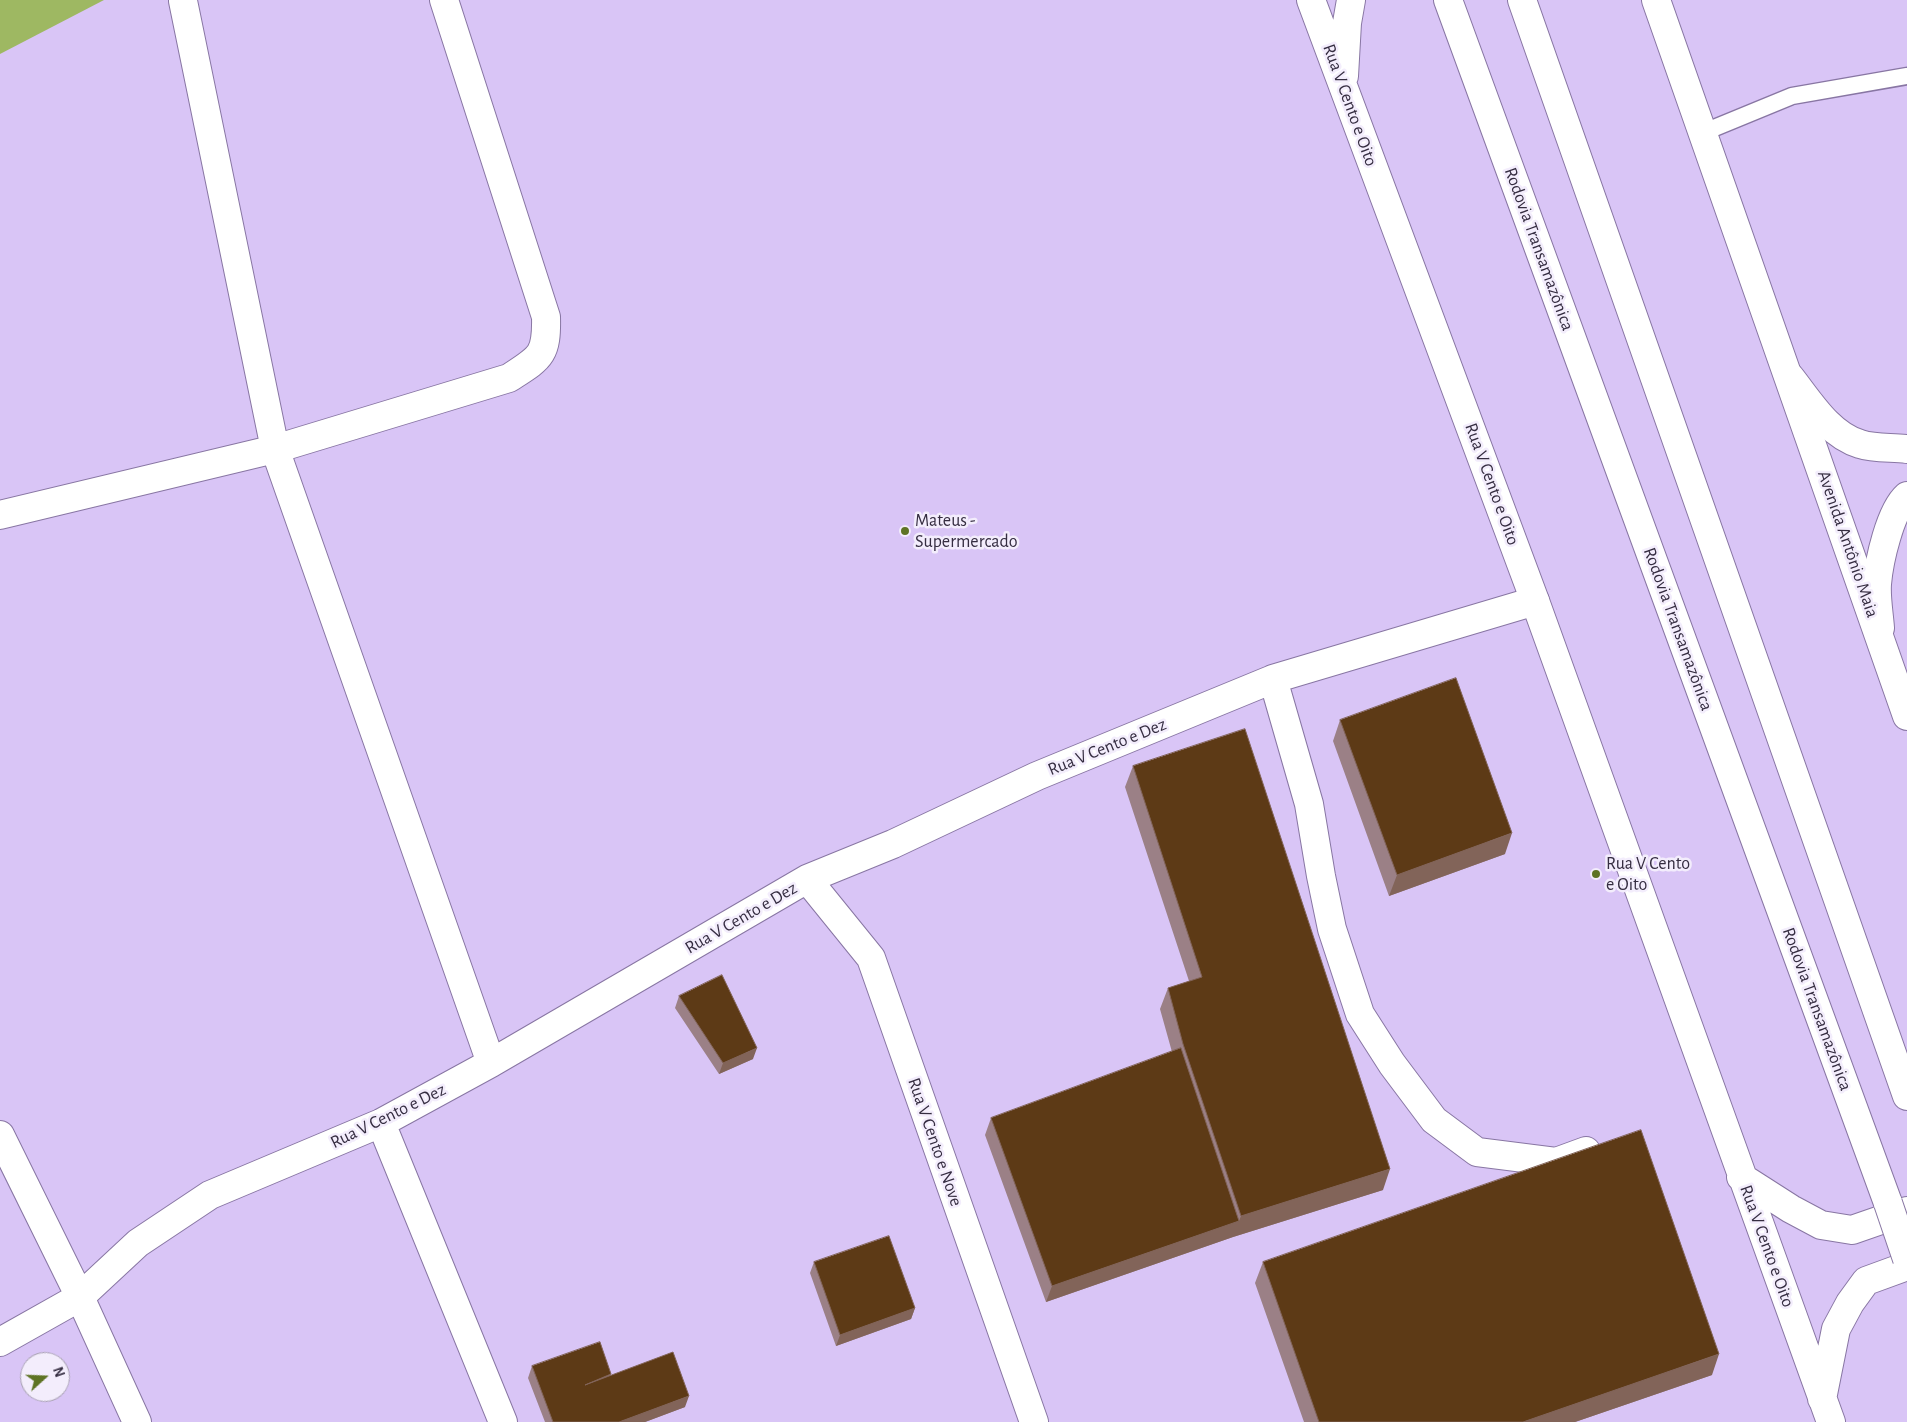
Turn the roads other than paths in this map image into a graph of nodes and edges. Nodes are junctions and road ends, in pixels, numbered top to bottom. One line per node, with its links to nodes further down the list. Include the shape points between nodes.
1 (444, 0): 12 (main road, via 546,317 544,344 538,359 509,378)
2 (1311, 0): 9 (main road, Rua V Cento e Oito)
3 (1351, 0): 9 (main road)
4 (1448, 0): 27 (main road, Rodovia Transamazônica)
5 (1522, 0): 22 (main road)
6 (1656, 0): 10 (main road, Avenida Antônio Maia)
7 (183, 1): 12 (main road)
8 (1907, 76): 10 (lane, via 1792,96)
9 (1343, 86): 16 (main road, Rua V Cento e Oito)
10 (1702, 133): 11 (main road, Avenida Antônio Maia)
11 (1788, 373): 13 (main road, via 1838,434 1860,444); 17 (main road, Avenida Antônio Maia)
12 (275, 449): 15 (main road); 21 (main road)
13 (1907, 449)
14 (1907, 496): 17 (main road, via 1890,524 1877,585)
15 (0, 516)
16 (1535, 600): 18 (main road, Rua V Cento e Dez); 26 (main road, Rua V Cento e Oito)
17 (1880, 636): 19 (main road, Avenida Antônio Maia)
18 (1273, 679): 20 (main road, Rua V Cento e Dez, via 1037,776 893,844); 25 (main road, via 1309,804 1332,929 1360,1014 1392,1064 1434,1120 1477,1152 1556,1162)
19 (1907, 716)
20 (807, 879): 21 (main road, Rua V Cento e Dez); 35 (main road, Rua V Cento e Nove, via 871,958)
21 (492, 1063): 23 (main road, Rua V Cento e Dez)
22 (1907, 1096)
23 (381, 1123): 30 (main road, Rua V Cento e Dez, via 210,1196 138,1243); 34 (main road)
24 (0, 1135): 30 (main road)
25 (1609, 1143)
26 (1741, 1177): 27 (main road, via 1821,1225 1852,1230); 32 (main road, Rua V Cento e Oito)
27 (1898, 1207): 28 (main road, Rodovia Transamazônica, bridge)
28 (1907, 1259)
29 (1907, 1266): 32 (main road, via 1866,1281 1850,1303 1836,1329)
30 (80, 1297): 31 (main road, Rua V Cento e Dez); 33 (main road)
31 (0, 1342)
32 (1826, 1410)
33 (137, 1422)
34 (503, 1422)
35 (1034, 1422)

